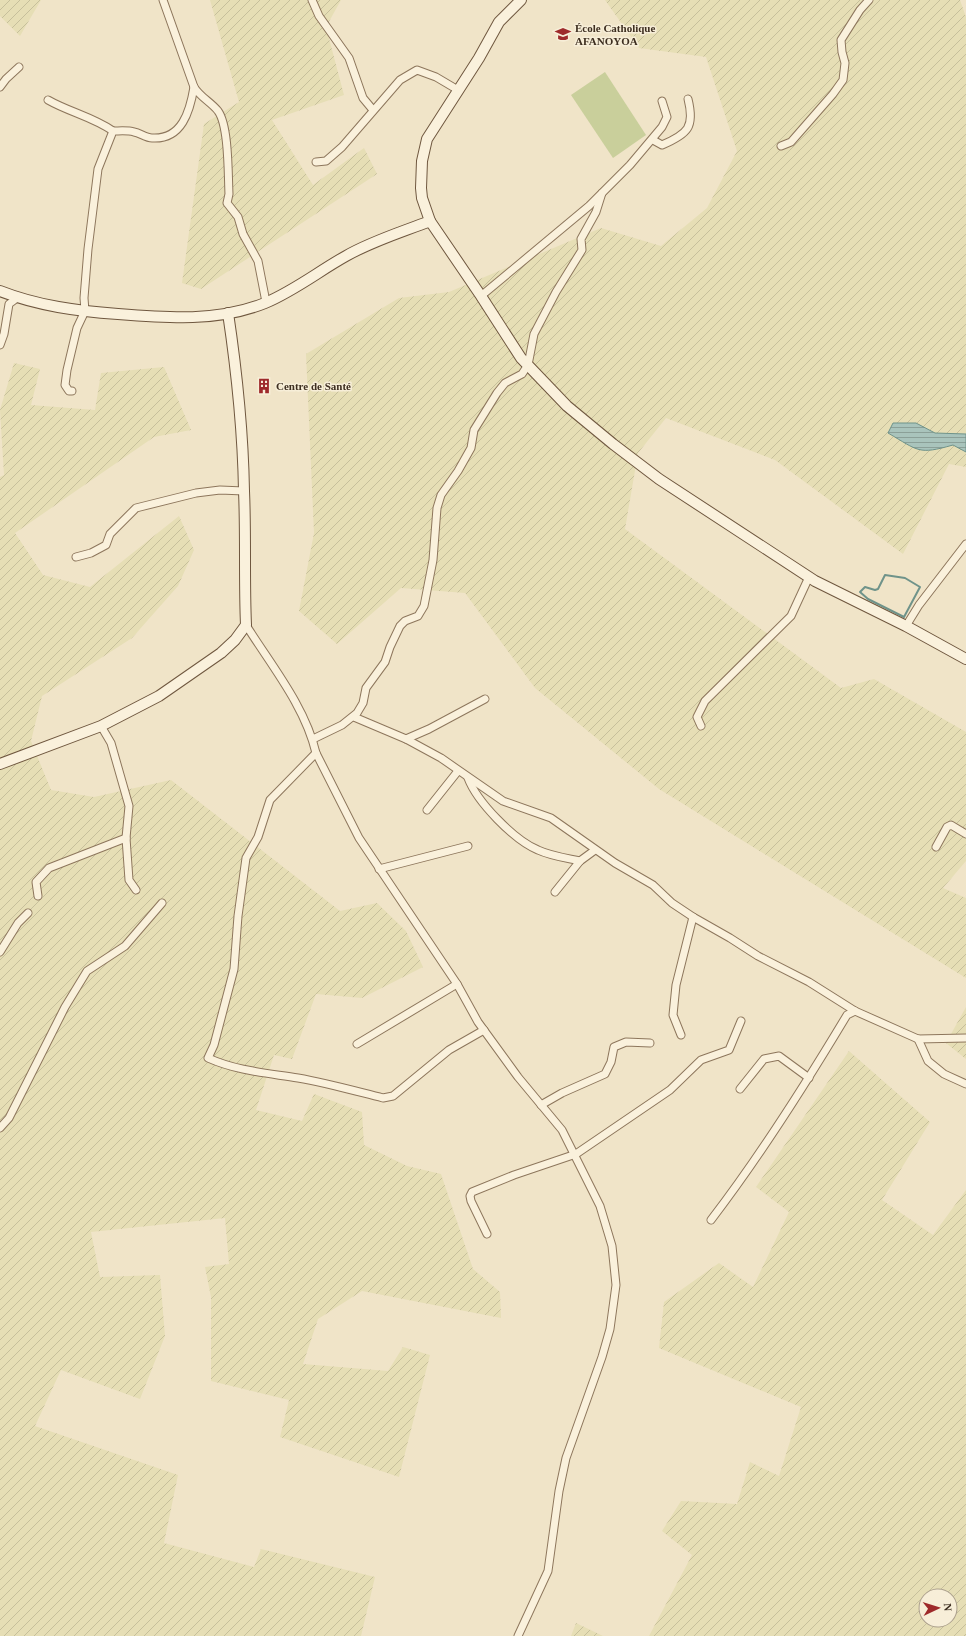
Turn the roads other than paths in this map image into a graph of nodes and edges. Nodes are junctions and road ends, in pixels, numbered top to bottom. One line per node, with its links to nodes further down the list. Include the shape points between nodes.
1 (163, 0): 7 (street)
2 (312, 0): 12 (street, via 319,16 349,58 363,98)
3 (521, 0): 8 (main road, via 499,22)
4 (869, 0): 15 (street, via 841,40 845,62 843,80 791,142)
5 (19, 67): 6 (street)
6 (0, 87)
7 (194, 87): 13 (street, via 191,104 176,132 151,138 133,132); 22 (street, via 197,93 219,112 225,130 229,194 227,203 238,217 243,234 258,261)
8 (458, 90): 12 (street, via 436,77 417,70 400,80); 18 (main road, via 434,126 425,145 420,188)
9 (48, 100): 13 (street)
10 (688, 100): 14 (street, via 691,117 688,128 662,145)
11 (662, 101): 14 (street, via 667,117)
12 (373, 110): 16 (street, via 342,147 326,161)
13 (113, 131): 23 (street, via 98,169 88,249)
14 (653, 140): 17 (street)
15 (781, 146)
16 (316, 162)
17 (602, 193): 20 (street); 26 (street, via 596,212 581,239 582,250 534,334)
18 (430, 221): 20 (main road); 22 (main road, via 369,244)
19 (0, 291): 21 (main road)
20 (481, 296): 26 (main road)
21 (17, 298): 23 (main road); 25 (street, via 9,304)
22 (266, 302): 24 (main road)
23 (85, 311): 24 (main road, via 196,318); 27 (street, via 67,370 65,385)
24 (228, 314): 28 (main road, via 237,375)
25 (0, 345)
26 (528, 366): 31 (main road, via 567,406 647,470); 36 (street, via 522,374 505,383 497,393 474,430 471,448 441,495 436,508 433,560 424,606 418,616 400,626 385,662 366,688 363,703)
27 (72, 391)
28 (244, 491): 30 (street, via 196,493 136,508 110,534 106,545); 32 (main road)
29 (966, 544): 33 (street)
30 (76, 557)
31 (809, 577): 33 (main road); 38 (street, via 791,616 705,701 697,717)
32 (246, 625): 37 (main road, via 221,653 189,677 159,696); 39 (street, via 282,680)
33 (906, 626): 34 (main road)
34 (966, 659)
35 (485, 698): 40 (street)
36 (354, 717): 39 (street); 40 (street)
37 (100, 726): 42 (main road); 47 (street, via 112,743 129,806)
38 (701, 726)
39 (313, 739): 41 (street)
40 (406, 739): 43 (street, via 441,758)
41 (316, 753): 52 (street, via 359,838); 63 (street, via 270,800 258,836 246,858 234,969 214,1045 208,1058 224,1065 299,1078 383,1098 393,1096 449,1050)
42 (0, 764)
43 (458, 771): 44 (street); 45 (street)
44 (468, 778): 50 (street, via 512,806 551,818); 51 (street, via 482,804 515,835 537,850)
45 (427, 810)
46 (966, 834): 49 (street, via 951,825 947,827)
47 (126, 838): 53 (street, via 129,880); 55 (street, via 49,868 36,882)
48 (468, 846): 52 (street)
49 (936, 847)
50 (595, 850): 51 (street); 58 (street, via 652,885)
51 (580, 861): 54 (street)
52 (378, 869): 60 (street)
53 (136, 890)
54 (555, 892)
55 (38, 896)
56 (162, 903): 73 (street, via 125,946 87,971 65,1007 9,1118)
57 (28, 913): 59 (street, via 18,923)
58 (692, 917): 61 (street, via 770,963 809,982); 64 (street, via 676,984 673,1015)
59 (0, 952)
60 (457, 984): 63 (street); 67 (street)
61 (855, 1011): 66 (street); 69 (street, via 847,1015)
62 (740, 1021): 74 (street, via 729,1050 701,1060 670,1090)
63 (484, 1030): 72 (street)
64 (681, 1035)
65 (966, 1038): 66 (street)
66 (918, 1039): 70 (street, via 928,1061 944,1074)
67 (357, 1044)
68 (650, 1044): 72 (street, via 626,1042 614,1047 605,1074)
69 (808, 1078): 71 (street, via 779,1056 764,1059); 75 (street, via 730,1196)
70 (966, 1084)
71 (740, 1089)
72 (541, 1105): 74 (street, via 562,1130)
73 (0, 1128)
74 (576, 1154): 76 (street, via 472,1192 471,1201); 77 (street, via 600,1206 612,1246 616,1280 613,1312 602,1357 566,1458 548,1571)
75 (711, 1220)
76 (487, 1234)
77 (518, 1636)

